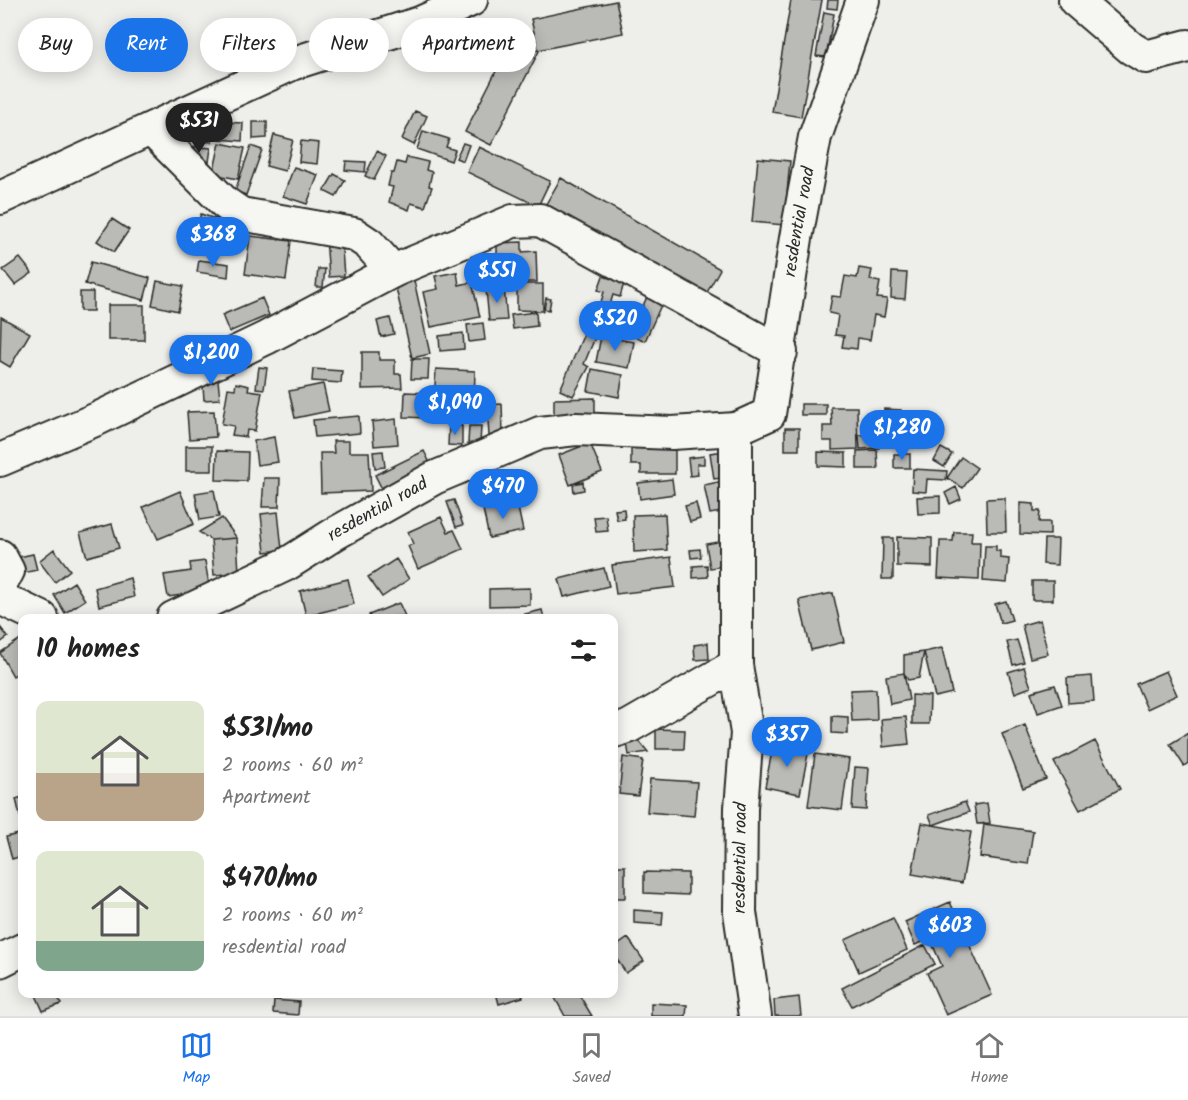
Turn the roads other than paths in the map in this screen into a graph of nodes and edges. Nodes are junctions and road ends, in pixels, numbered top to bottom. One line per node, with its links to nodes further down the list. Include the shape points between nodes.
1 (471, 0): 5 (street, via 420,23 294,63)
2 (863, 0): 8 (street, resdential road, via 815,137)
3 (1075, 0): 4 (street, via 1146,57)
4 (1188, 46)
5 (151, 129): 6 (street); 7 (street, via 241,214 354,234 369,244)
6 (0, 198)
7 (393, 271): 8 (street, via 513,222 540,220); 10 (street, via 266,338 97,419)
8 (781, 352): 9 (street, resdential road, via 769,414)
9 (736, 429): 15 (street, resdential road, via 672,434 576,429 540,433 434,478 287,564); 16 (street, resdential road)
10 (0, 460)
11 (0, 556): 12 (street, via 8,571)
12 (0, 583)
13 (0, 598): 14 (street)
14 (34, 614)
15 (181, 614)
16 (736, 665): 17 (street); 20 (street, resdential road, via 747,733 741,808 740,912)
17 (618, 730)
18 (18, 952): 19 (street)
19 (0, 961)
20 (755, 1016)

